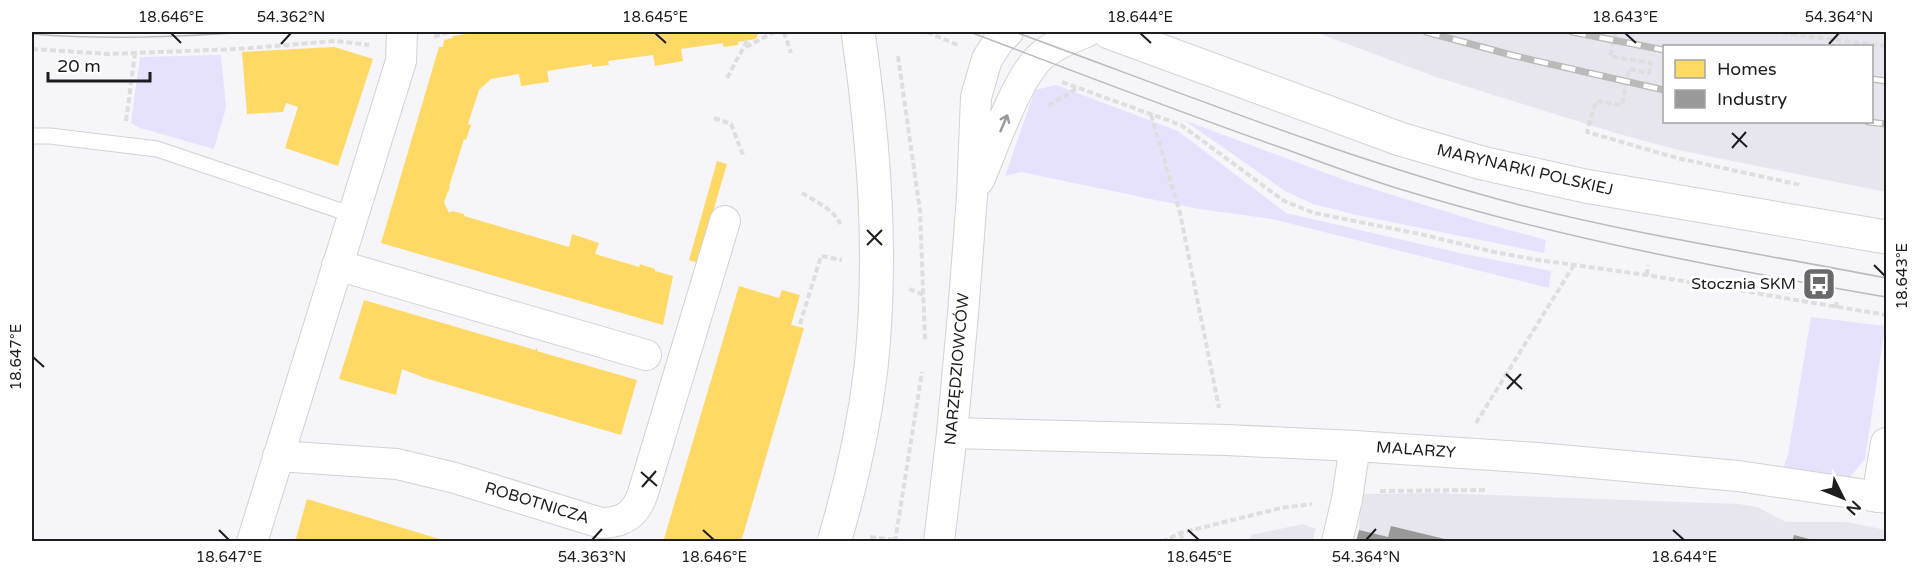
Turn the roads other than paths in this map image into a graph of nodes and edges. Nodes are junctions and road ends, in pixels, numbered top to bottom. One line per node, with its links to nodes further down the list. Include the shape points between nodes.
1 (858, 32): 19 (main road, bridge, via 869,106 876,274 871,367 861,433)
2 (1008, 32): 7 (street, NARZĘDZIOWCÓW, via 987,59 976,97)
3 (1086, 32): 7 (street, NARZĘDZIOWCÓW, one-way to 3, via 1025,75 1055,46)
4 (1109, 32): 10 (main road, MARYNARKI POLSKIEJ, via 1400,139 1482,164 1585,186)
5 (390, 39): 8 (street, via 401,60)
6 (32, 136): 8 (lane, via 157,149)
7 (972, 196): 13 (street, NARZĘDZIOWCÓW)
8 (353, 214): 11 (street)
9 (725, 221): 16 (street, ROBOTNICZA, via 643,493 633,513 624,520 601,523 397,464)
10 (1887, 237)
11 (337, 265): 12 (street); 16 (street)
12 (646, 355)
13 (952, 434): 15 (street, MALARZY); 20 (street, NARZĘDZIOWCÓW)
14 (1887, 443): 17 (street, MALARZY)
15 (1355, 446): 17 (street, MALARZY, via 1737,476); 21 (street)
16 (279, 456): 18 (street)
17 (1882, 497)
18 (252, 542)
19 (834, 542)
20 (939, 542)
21 (1337, 542)

